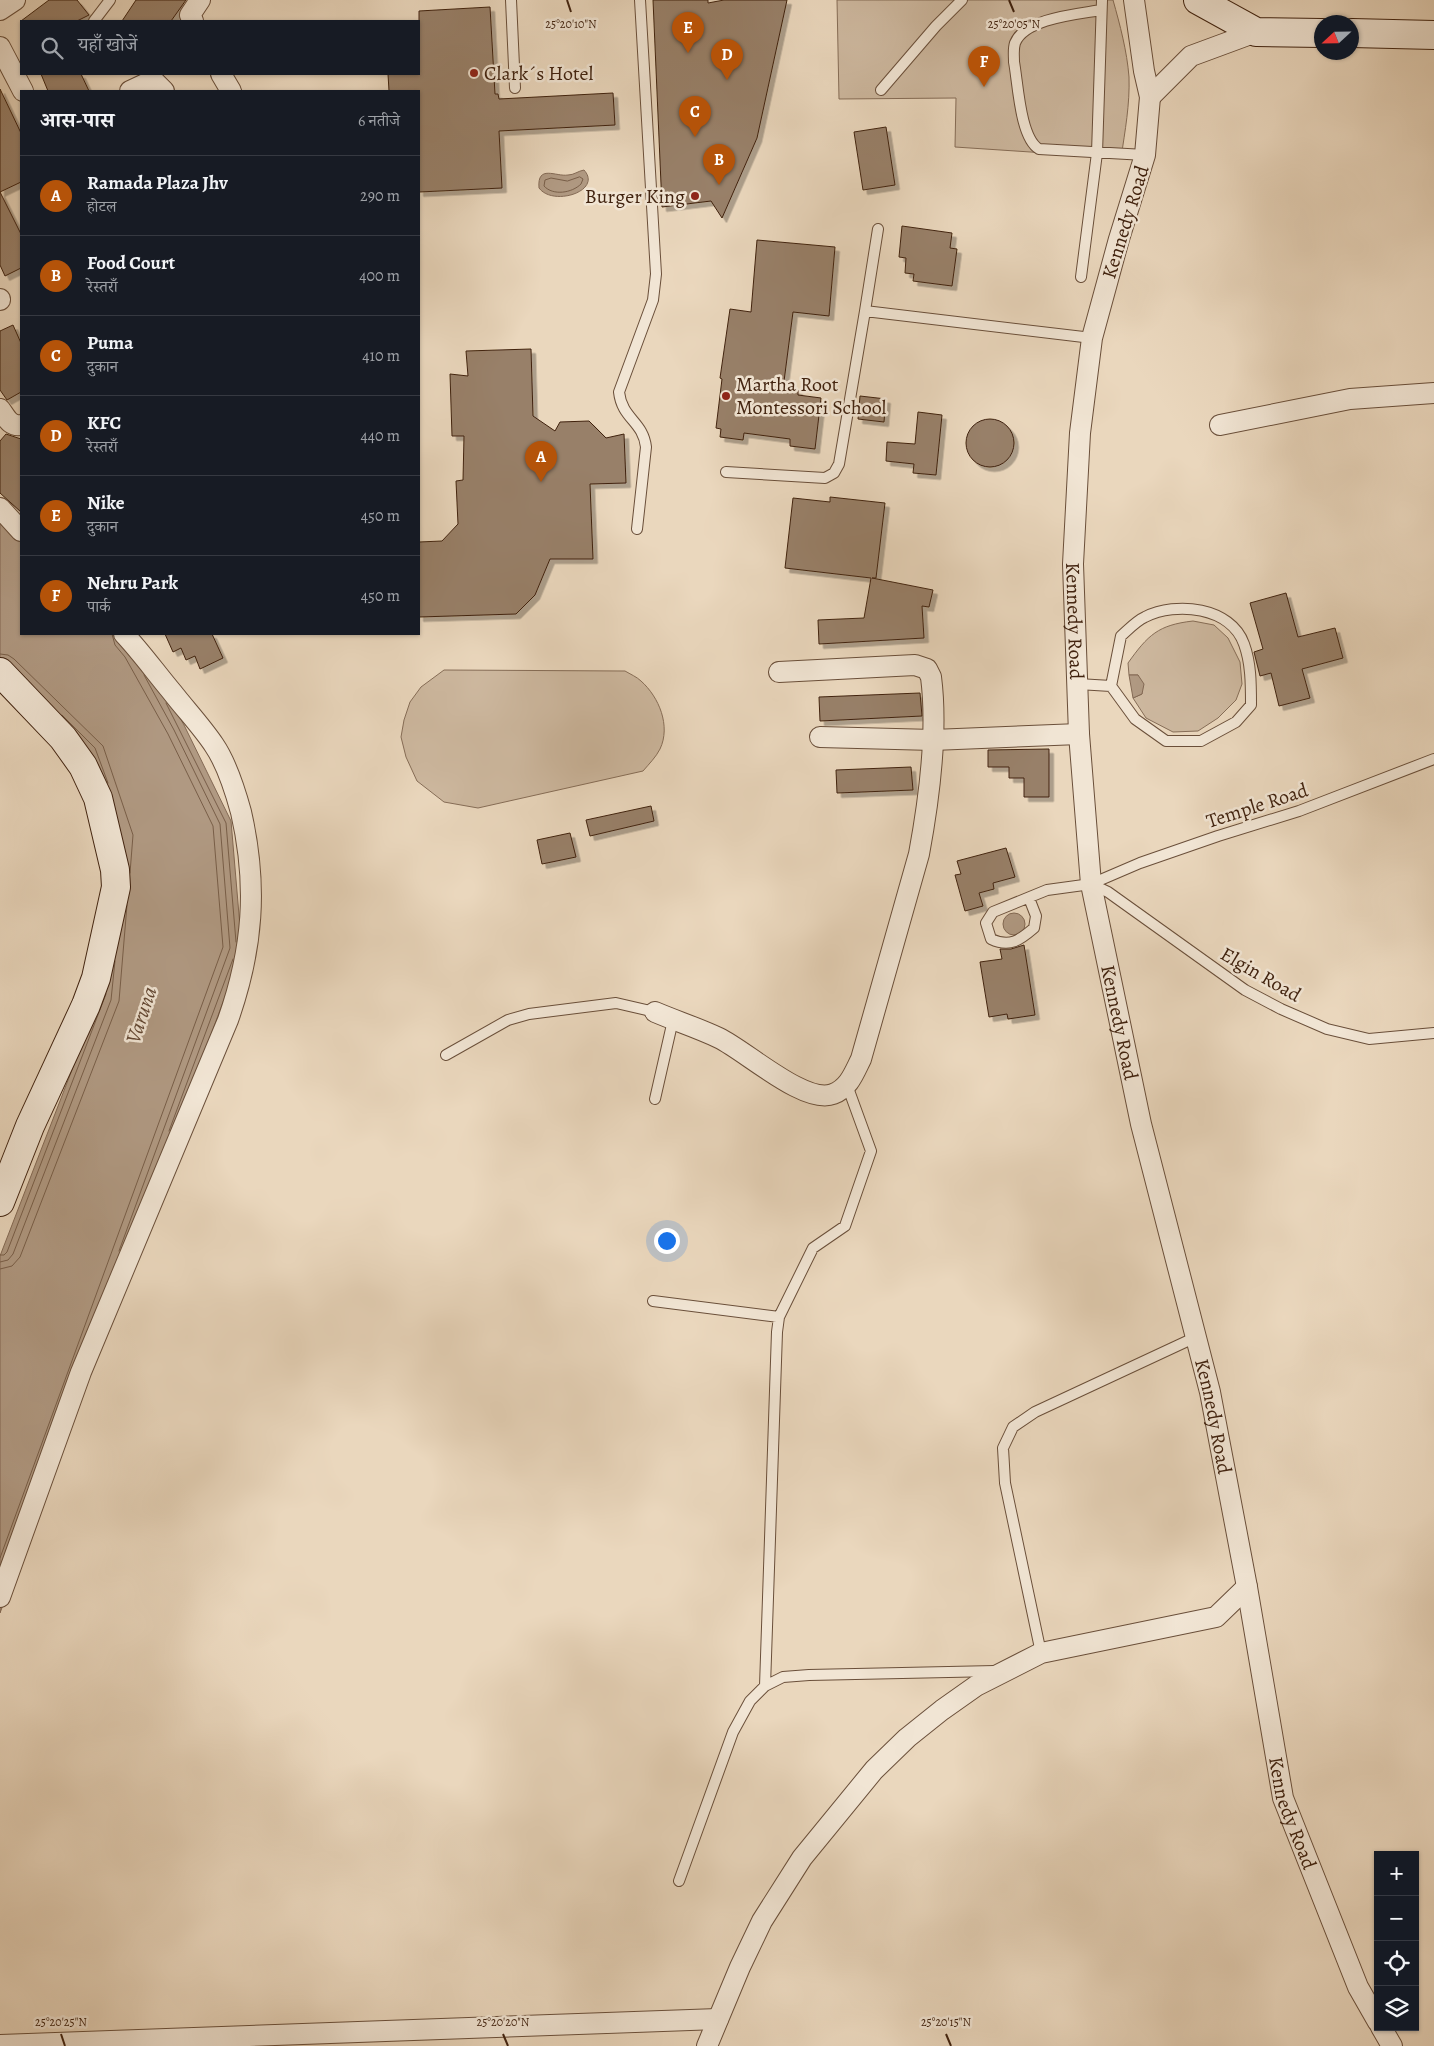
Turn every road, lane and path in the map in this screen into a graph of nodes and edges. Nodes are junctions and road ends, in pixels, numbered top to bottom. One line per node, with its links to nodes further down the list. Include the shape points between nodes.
1 (15, 0): 9 (street)
2 (110, 0): 10 (lane)
3 (511, 0): 18 (lane)
4 (640, 0): 37 (lane, via 656,274 653,300 619,392 620,403 645,437)
5 (962, 0): 23 (lane)
6 (1134, 0): 24 (street, Kennedy Road)
7 (1198, 0): 11 (street)
8 (1102, 5): 25 (lane); 25 (lane, via 1039,23 1016,40 1013,51 1025,128 1034,146 1045,150)
9 (0, 10)
10 (95, 20)
11 (1256, 32): 12 (street); 24 (street, via 1191,56)
12 (1314, 33)
13 (1359, 34): 14 (street)
14 (1434, 35)
15 (0, 47): 16 (street)
16 (17, 71): 19 (street)
17 (222, 75): 22 (street)
18 (515, 88)
19 (22, 90)
20 (132, 90): 21 (street, via 155,82)
21 (163, 90)
22 (230, 90)
23 (881, 90)
24 (1150, 96): 26 (street, Kennedy Road)
25 (1097, 153): 26 (lane); 28 (lane)
26 (1145, 155): 30 (street, Kennedy Road)
27 (878, 229): 29 (lane)
28 (1081, 277)
29 (865, 311): 30 (lane); 35 (lane, via 839,464 834,473 825,478 808,478)
30 (1092, 338): 42 (street, Kennedy Road, via 1080,433 1073,564)
31 (1434, 393): 34 (street, via 1350,399)
32 (0, 409): 33 (street, via 11,423)
33 (20, 425)
34 (1220, 425)
35 (726, 472)
36 (0, 508): 38 (street)
37 (637, 529)
38 (20, 530)
39 (125, 635): 60 (street, via 215,746 227,770 248,841 252,880 250,926 241,984 228,1020 81,1372)
40 (0, 672): 55 (street, via 63,738 83,766 98,798 116,887 96,978)
41 (779, 672): 46 (street, via 921,666 931,677)
42 (1078, 684): 43 (lane); 44 (street, Kennedy Road)
43 (1111, 686): 43 (lane, via 1135,719 1166,741 1201,741 1236,722 1251,704 1252,677 1244,642 1231,622 1202,610 1170,608 1144,617 1121,636)
44 (1079, 734): 46 (street); 48 (street, Kennedy Road)
45 (820, 737): 46 (street)
46 (933, 740): 53 (street, via 919,854 861,1059)
47 (1434, 759): 48 (lane, Temple Road, via 1299,811 1140,863)
48 (1090, 884): 49 (lane, Temple Road, via 1048,890); 51 (lane, Elgin Road, via 1108,892 1245,990 1281,1009 1327,1028 1369,1039); 58 (street, Kennedy Road, via 1141,1124)
49 (1029, 898): 49 (lane, via 993,912 986,923 991,939 1001,944 1020,941 1034,928 1036,916)
50 (664, 1016): 52 (lane, via 616,1003 529,1014 508,1020); 53 (street, via 720,1039 795,1087 814,1095 833,1095); 54 (lane)
51 (1434, 1033)
52 (446, 1055)
53 (848, 1085): 57 (lane, via 870,1151 845,1226 813,1248)
54 (655, 1099)
55 (0, 1202)
56 (653, 1301): 57 (lane)
57 (779, 1317): 63 (lane)
58 (1196, 1337): 59 (street, Kennedy Road, via 1210,1392); 61 (lane, via 1035,1412 1013,1427 1003,1448 1005,1483)
59 (1247, 1587): 61 (street, via 1216,1617); 65 (street, Kennedy Road, via 1283,1798 1358,1987)
60 (0, 1597)
61 (1041, 1653): 62 (street)
62 (1006, 1671): 63 (lane, via 809,1675 783,1677); 66 (street, via 976,1686 907,1738 846,1803 802,1858 762,1921)
63 (765, 1686): 64 (lane, via 750,1701 733,1732)
64 (679, 1881)
65 (1374, 2015)
66 (718, 2019): 68 (street); 70 (street)
67 (1383, 2031): 71 (street)
68 (372, 2038): 69 (street)
69 (0, 2045)
70 (707, 2046)
71 (1392, 2046)

